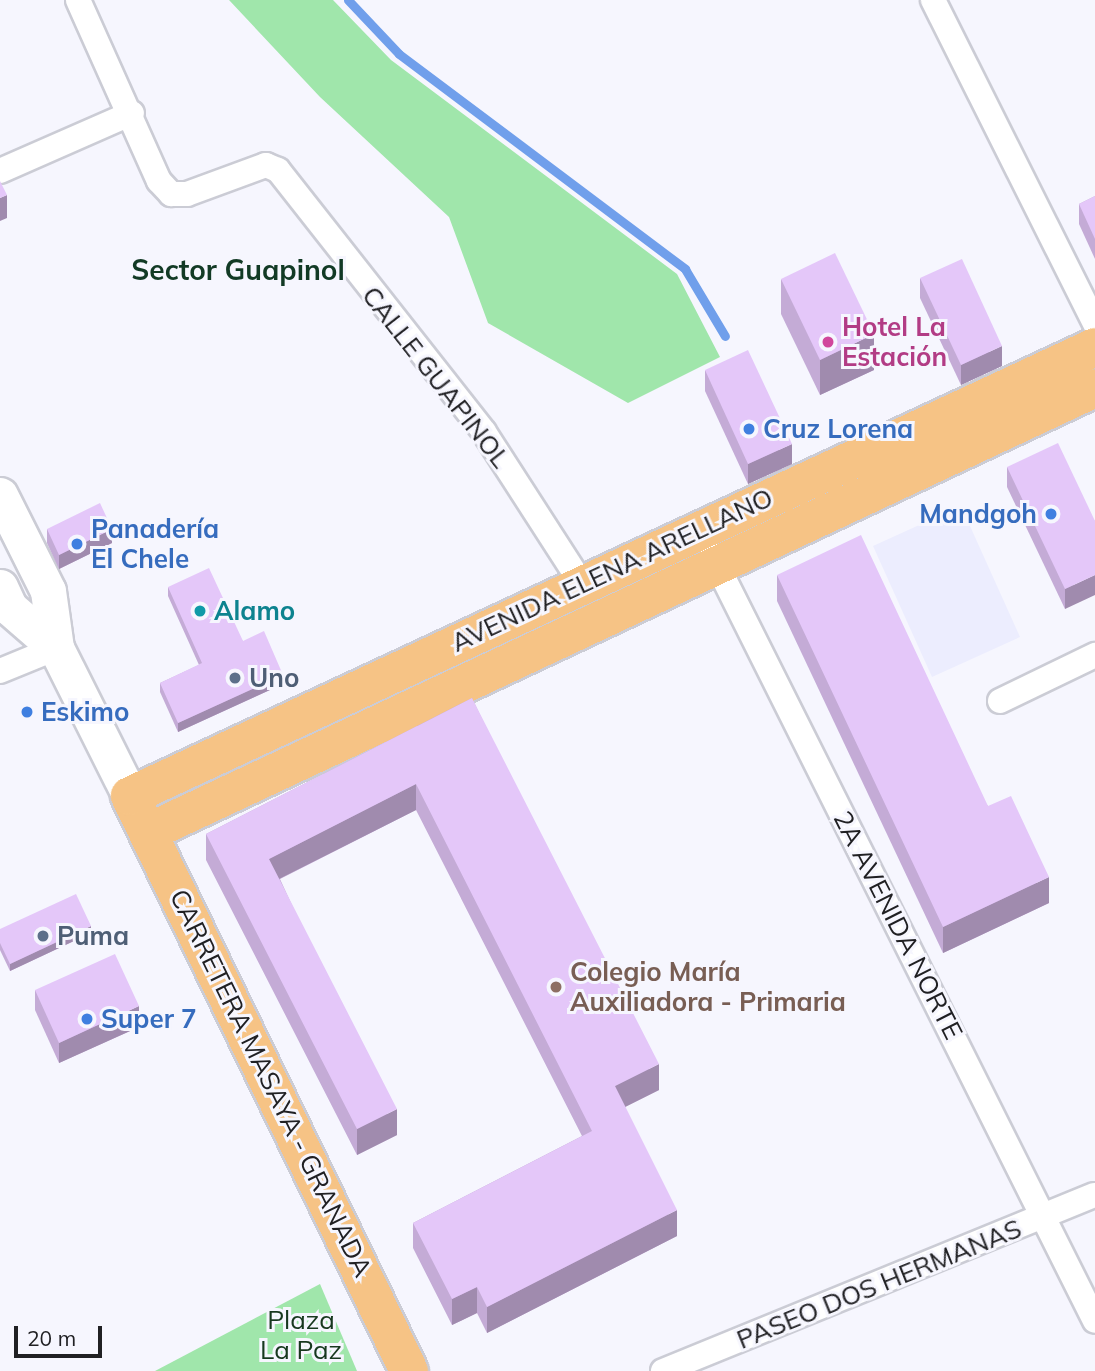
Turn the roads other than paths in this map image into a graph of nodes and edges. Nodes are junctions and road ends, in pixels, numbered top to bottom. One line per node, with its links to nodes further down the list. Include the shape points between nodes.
1 (78, 0): 3 (street, CALLE GUAPINOL)
2 (933, 0): 5 (street)
3 (132, 113): 4 (street); 13 (street, CALLE GUAPINOL, via 159,181 171,194 266,165 278,170 484,432)
4 (0, 171)
5 (1095, 324)
6 (1095, 347): 8 (highway, AVENIDA ELENA ARELLANO)
7 (1095, 388): 9 (highway, AVENIDA ELENA ARELLANO)
8 (907, 434): 9 (highway); 11 (highway, AVENIDA ELENA ARELLANO)
9 (924, 468): 12 (highway, AVENIDA ELENA ARELLANO)
10 (0, 495): 16 (main road, via 48,591)
11 (699, 529): 12 (street, 2A AVENIDA NORTE); 13 (highway, AVENIDA ELENA ARELLANO)
12 (717, 566): 18 (highway, AVENIDA ELENA ARELLANO); 24 (street, 2A AVENIDA NORTE)
13 (582, 584): 15 (highway, AVENIDA ELENA ARELLANO)
14 (0, 587): 16 (main road, via 10,608)
15 (475, 634): 18 (highway); 21 (highway, AVENIDA ELENA ARELLANO)
16 (56, 648): 19 (street); 21 (main road)
17 (1095, 655): 20 (street)
18 (493, 670): 22 (highway, AVENIDA ELENA ARELLANO)
19 (0, 671)
20 (1000, 701)
21 (130, 796): 22 (highway, CARRETERA MASAYA - GRANADA)
22 (149, 832): 26 (highway, CARRETERA MASAYA - GRANADA)
23 (1095, 1195): 24 (street, PASEO DOS HERMANAS)
24 (1046, 1217): 25 (street, 2A AVENIDA NORTE); 27 (street, PASEO DOS HERMANAS)
25 (1095, 1321)
26 (410, 1371)
27 (663, 1371)

